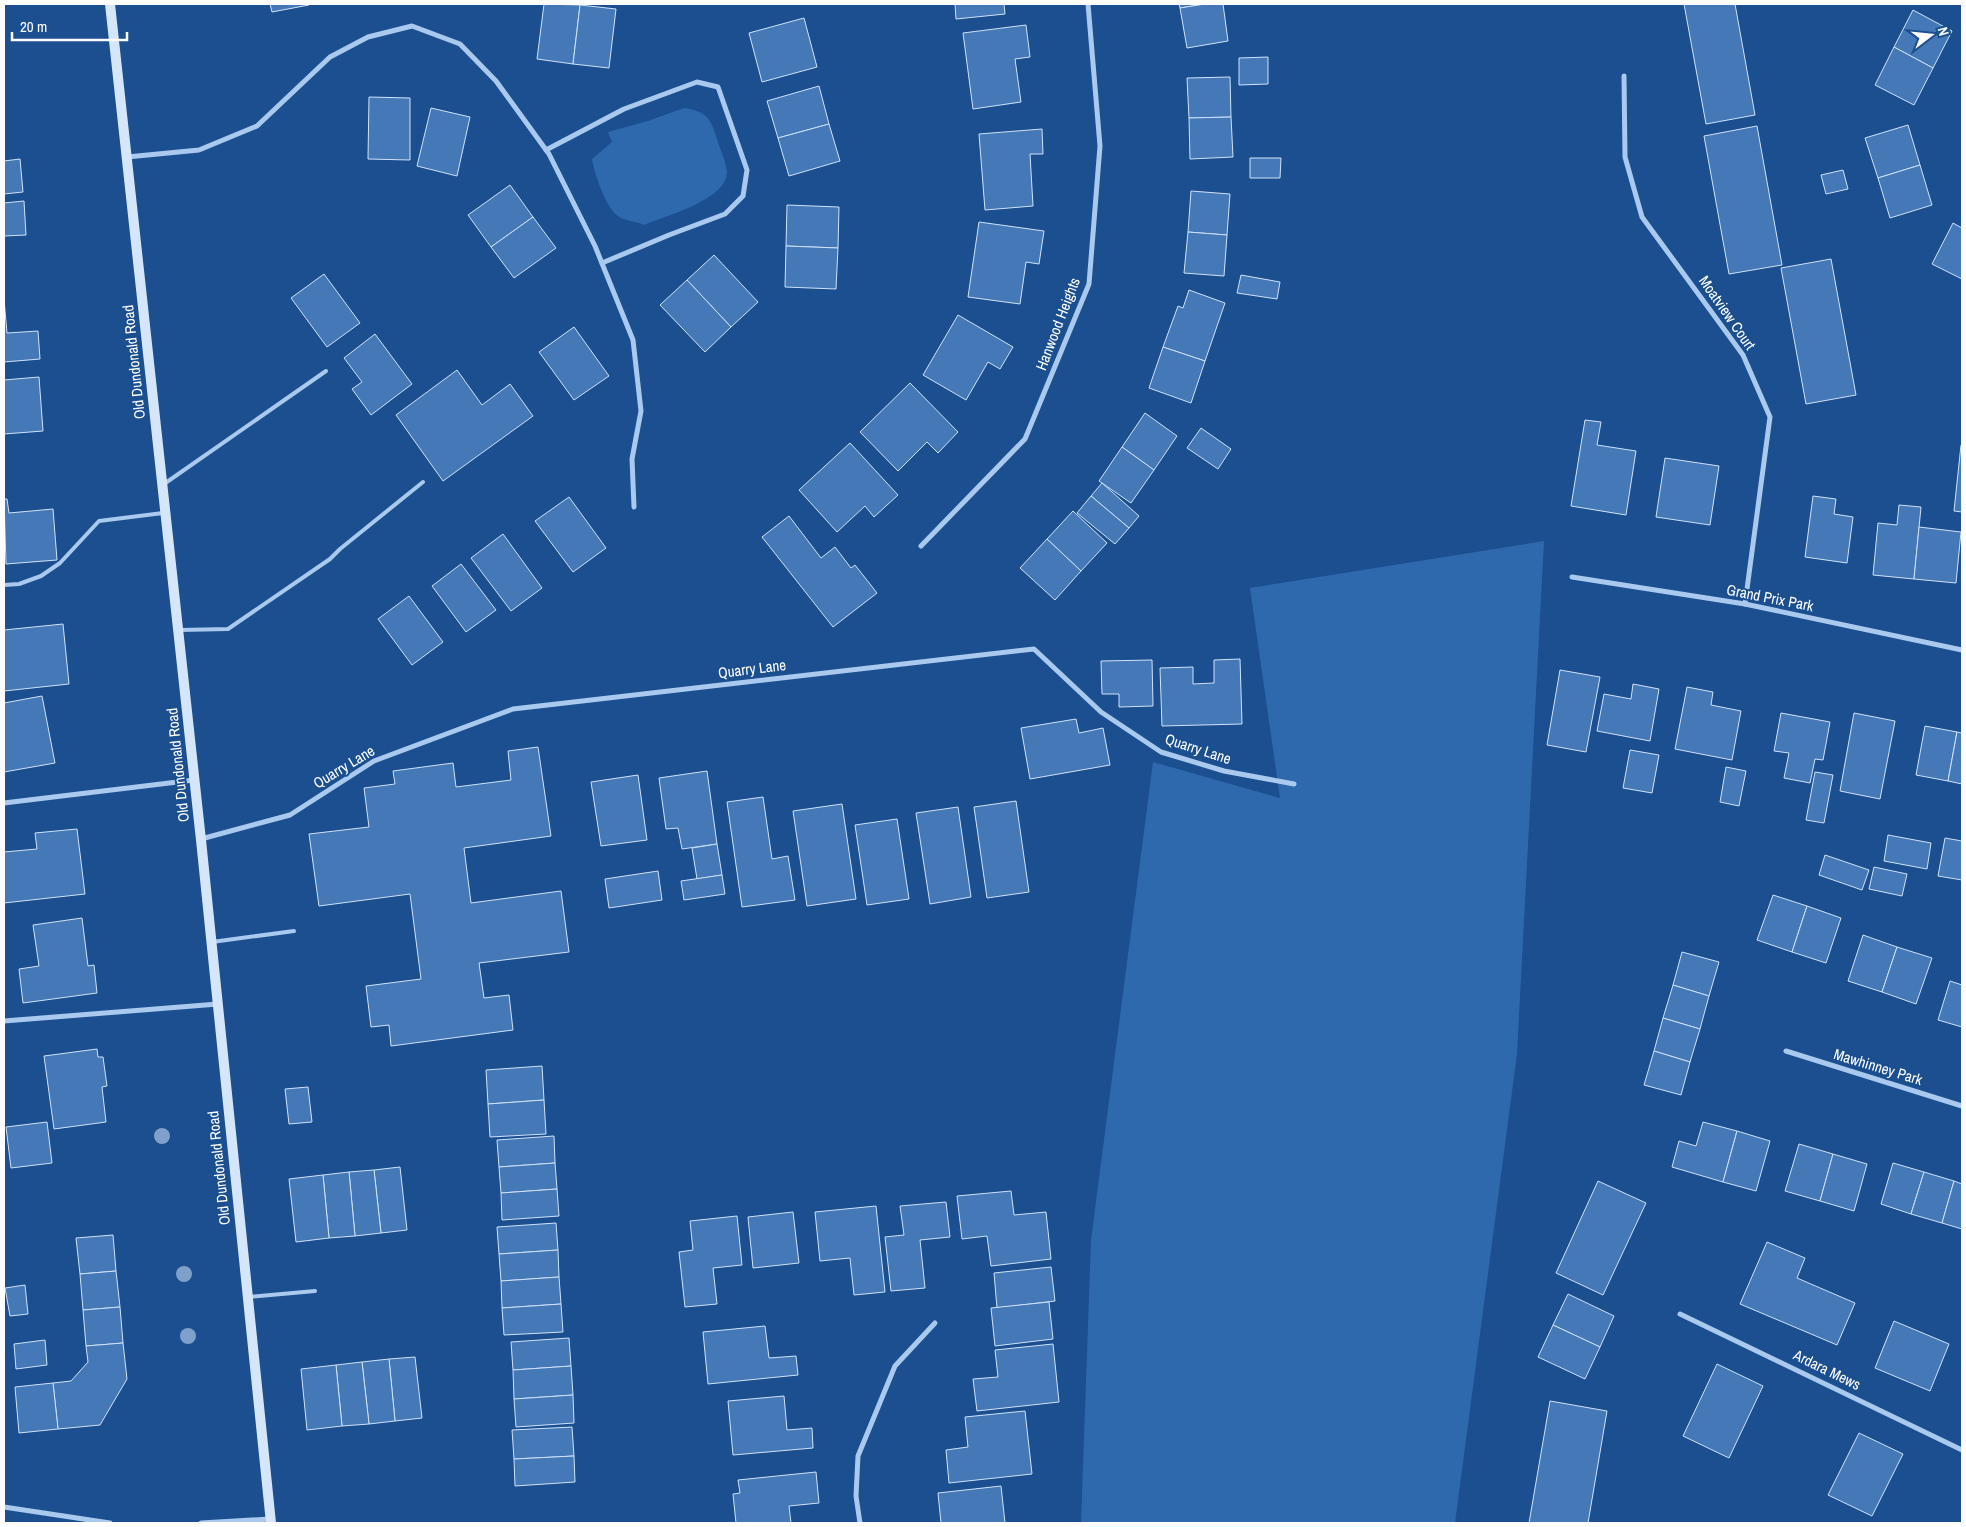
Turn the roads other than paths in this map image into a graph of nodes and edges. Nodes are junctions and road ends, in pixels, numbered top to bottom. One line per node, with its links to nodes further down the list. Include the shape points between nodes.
1 (110, 4): 5 (street, Old Dundonald Road)
2 (1088, 4): 12 (street, Hanwood Heights, via 1100,146 1089,284 1025,440)
3 (1624, 76): 15 (street, Moatview Court, via 1625,157 1642,217 1743,355 1770,418)
4 (546, 150): 5 (street, via 496,81 460,44 412,26 368,37 330,57 257,126 200,150); 6 (street); 6 (street, via 624,109 697,82 718,87 747,170 743,196 726,214)
5 (127, 157): 9 (street, Old Dundonald Road)
6 (602, 264): 10 (street, via 633,340 641,411 632,459)
7 (326, 371): 9 (lane)
8 (422, 482): 16 (lane, via 330,559 228,629)
9 (162, 485): 11 (street, Old Dundonald Road)
10 (634, 507)
11 (166, 513): 14 (lane, via 99,521 60,562 41,576 19,584); 16 (street, Old Dundonald Road)
12 (921, 546)
13 (1572, 577): 15 (street, Grand Prix Park)
14 (4, 585)
15 (1745, 604): 17 (street, Grand Prix Park)
16 (177, 630): 18 (street, Old Dundonald Road)
17 (1962, 650)
18 (194, 780): 20 (street); 21 (street, Old Dundonald Road)
19 (1294, 784): 21 (street, Quarry Lane, via 1224,771 1161,752 1101,712 1034,649 514,709 374,761 290,815)
20 (4, 803)
21 (201, 840): 23 (street, Old Dundonald Road)
22 (294, 931): 23 (lane)
23 (211, 942): 24 (street, Old Dundonald Road)
24 (218, 1004): 25 (street); 29 (street, Old Dundonald Road)
25 (4, 1021)
26 (1786, 1051): 27 (street, Mawhinney Park)
27 (1962, 1106)
28 (315, 1291): 29 (lane)
29 (248, 1297): 34 (street, Old Dundonald Road)
30 (1680, 1314): 32 (street, Ardara Mews)
31 (935, 1323): 37 (street, via 895,1366 858,1456 856,1496)
32 (1962, 1450)
33 (4, 1508): 35 (street)
34 (271, 1521): 36 (street)
35 (110, 1523)
36 (201, 1523)
37 (860, 1523)

